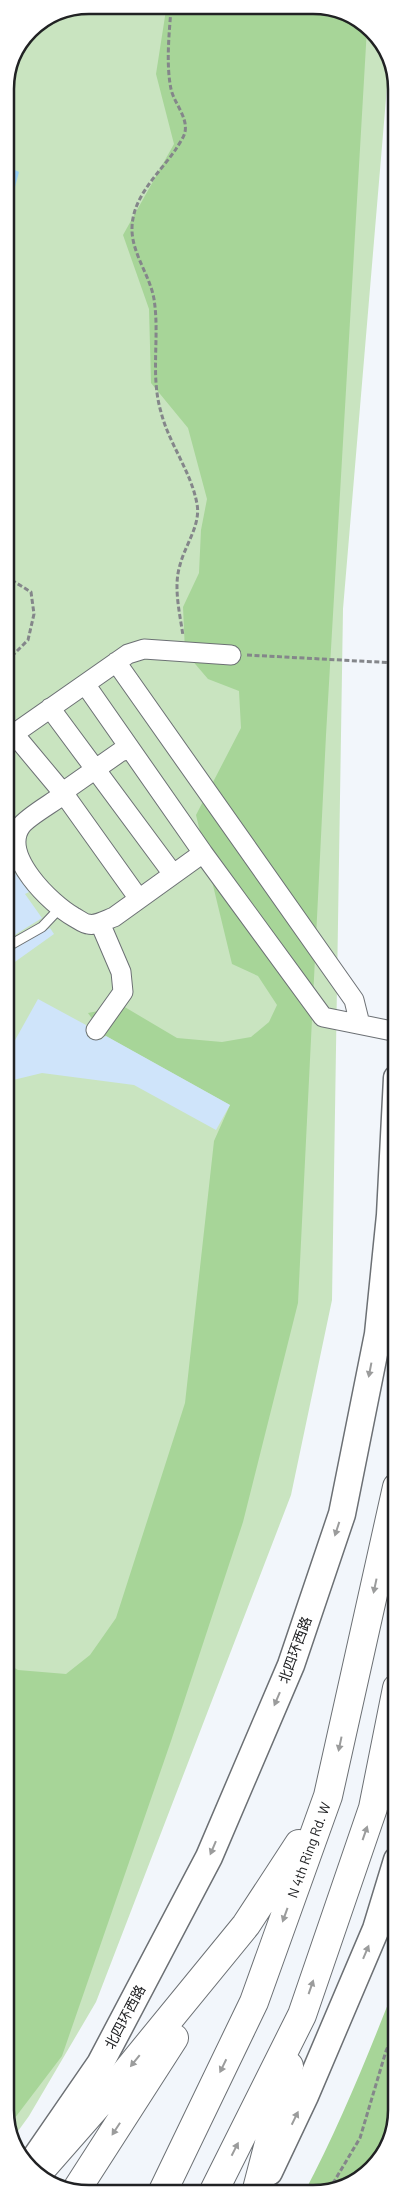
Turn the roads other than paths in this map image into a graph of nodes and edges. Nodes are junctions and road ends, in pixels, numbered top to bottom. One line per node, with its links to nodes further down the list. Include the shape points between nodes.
1 (231, 654): 2 (street, via 144,650 128,654)
2 (116, 662): 3 (street); 16 (street, via 354,1000)
3 (85, 684): 4 (street); 7 (street)
4 (50, 708): 5 (street); 8 (street)
5 (14, 734)
6 (14, 741): 9 (street)
7 (129, 748): 8 (street); 10 (street)
8 (95, 770): 9 (street); 11 (street)
9 (64, 794): 12 (street); 13 (street, via 21,825 15,847 18,858)
10 (202, 853): 11 (street); 16 (street, via 324,1017)
11 (172, 874): 12 (street)
12 (139, 899): 14 (street)
13 (59, 909): 14 (street, via 88,924); 15 (lane, via 42,927)
14 (100, 923): 17 (street, via 121,972 123,992)
15 (14, 943)
16 (360, 1024): 18 (street)
17 (96, 1030)
18 (388, 1030)
19 (388, 1294): 20 (street, 北四环西路)
20 (387, 1334): 27 (street, 北四环西路, one-way to 27, via 342,1514 291,1665 209,1857 100,2064)
21 (388, 1527): 23 (highway, N 4th Ring Rd. W, one-way to 23)
22 (388, 1733): 26 (highway, one-way to 22, via 373,1808)
23 (328, 1796): 25 (highway); 30 (highway, N 4th Ring Rd. W, one-way to 30, via 254,2002)
24 (388, 1888): 33 (street, one-way to 24, via 306,2096 372,1938)
25 (246, 1926): 28 (highway, one-way to 28, via 118,2083); 29 (highway, one-way to 29)
26 (302, 2016): 31 (highway, one-way to 26); 32 (highway)
27 (34, 2161)
28 (42, 2169)
29 (80, 2184)
30 (166, 2185)
31 (217, 2185)
32 (260, 2185)
33 (262, 2185)

